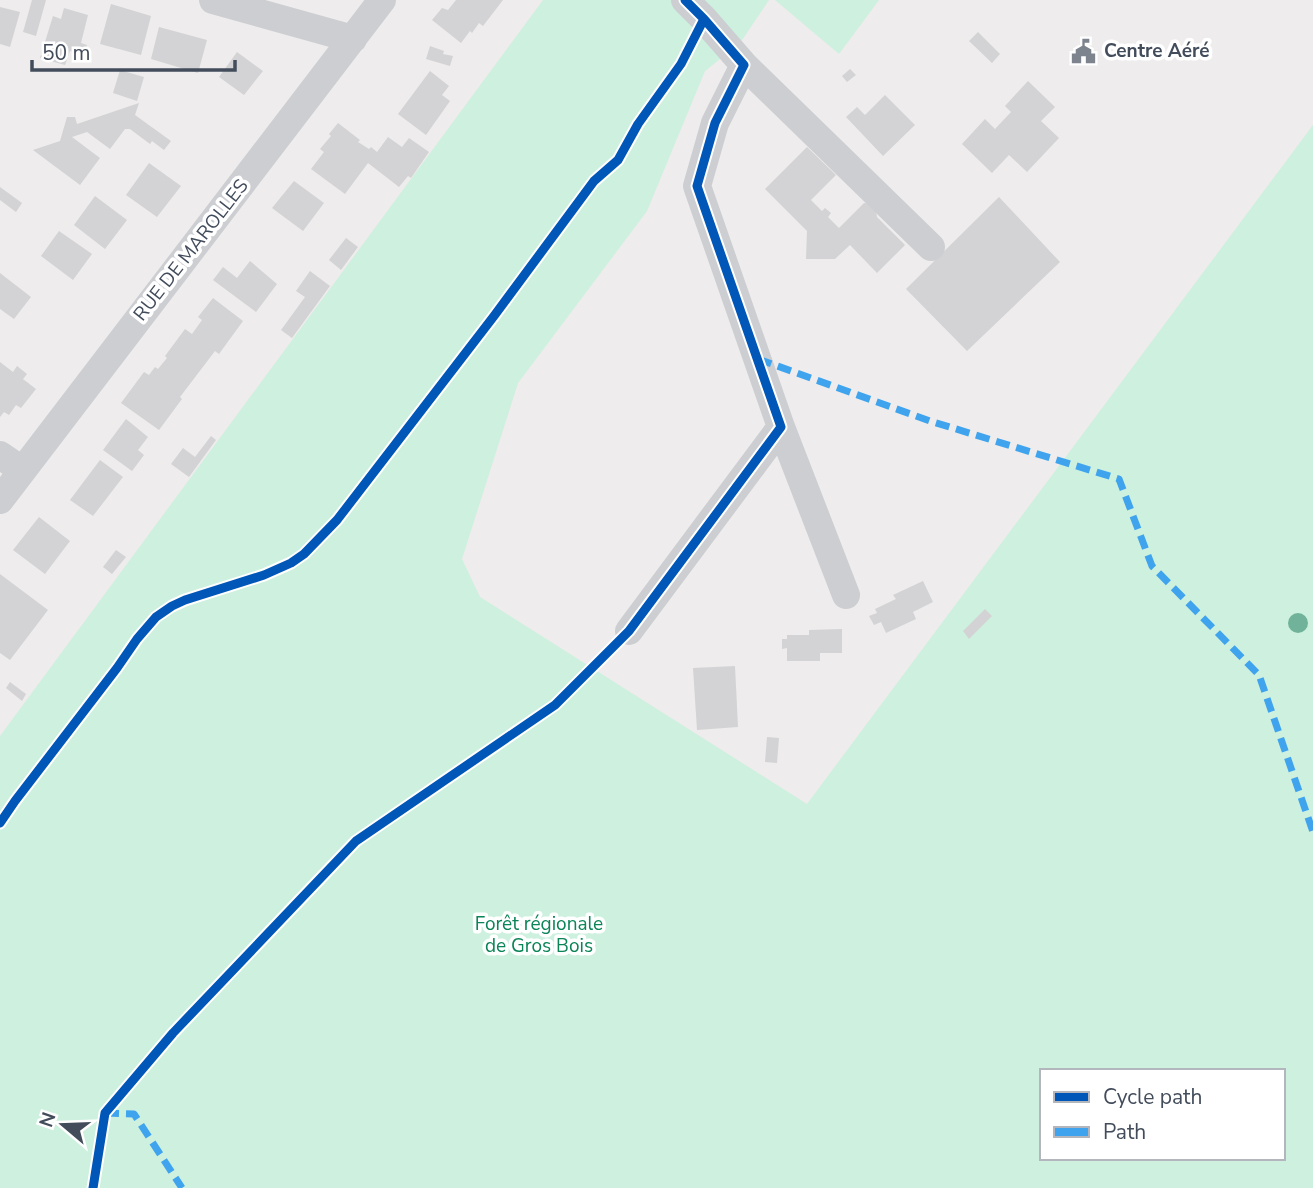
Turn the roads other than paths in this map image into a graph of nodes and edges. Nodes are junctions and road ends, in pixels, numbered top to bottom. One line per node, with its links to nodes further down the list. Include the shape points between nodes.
1 (213, 0): 4 (street)
2 (382, 0): 4 (street, RUE DE MAROLLES)
3 (685, 0): 5 (street)
4 (353, 39): 8 (street, RUE DE MAROLLES)
5 (744, 65): 6 (street); 7 (street, via 715,123 697,186)
6 (932, 247)
7 (780, 427): 10 (street); 11 (street)
8 (11, 463): 9 (street, RUE DE MAROLLES)
9 (0, 500)
10 (846, 595)
11 (629, 631)

